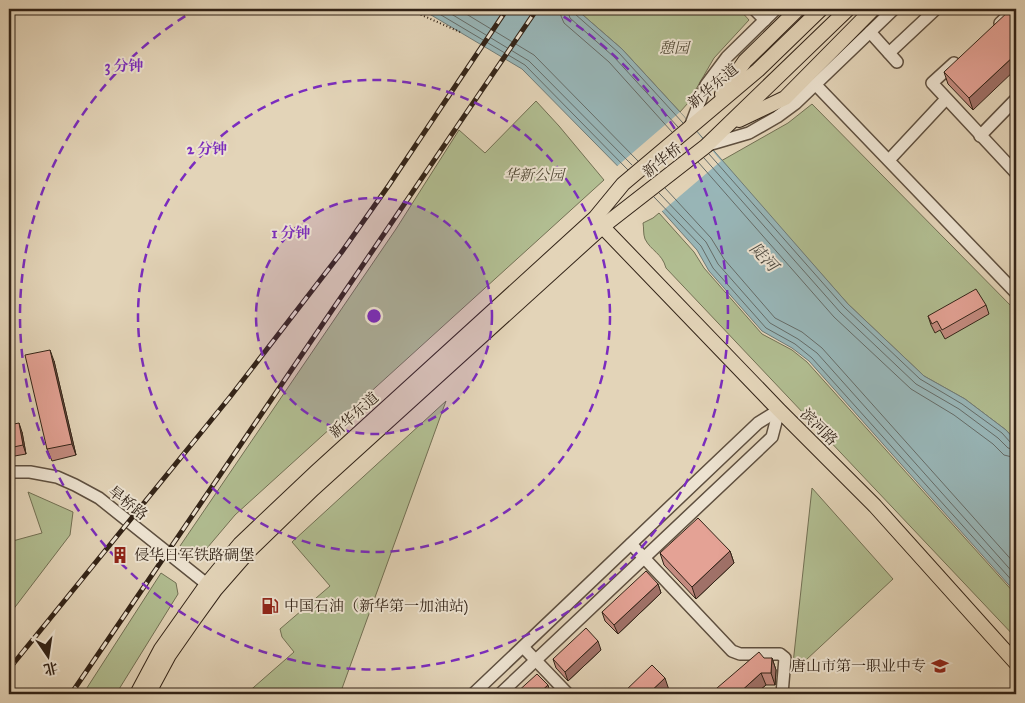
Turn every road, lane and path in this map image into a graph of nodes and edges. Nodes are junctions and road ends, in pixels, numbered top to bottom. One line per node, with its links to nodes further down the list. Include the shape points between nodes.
1 (408, 9): 13 (path)
2 (754, 9): 11 (street)
3 (776, 9): 11 (street)
4 (821, 9): 19 (main road, 新华东道, via 758,70)
5 (848, 9): 20 (main road)
6 (873, 9): 20 (main road, via 785,98)
7 (894, 9): 14 (street)
8 (936, 9): 14 (street, via 893,58)
9 (1015, 9): 12 (street)
10 (796, 10): 19 (main road, via 744,61)
11 (765, 20): 21 (street, via 727,57 706,86)
12 (994, 27)
13 (460, 32)
14 (870, 32): 16 (street)
15 (960, 58): 17 (street, via 932,83)
16 (815, 84): 23 (street, via 778,117 749,133); 24 (street)
17 (946, 98): 22 (street); 24 (street)
18 (1016, 99): 22 (street)
19 (711, 109): 21 (main road, 新华东道)
20 (729, 124): 23 (main road)
21 (690, 128): 26 (main road, 新华桥)
22 (980, 136): 25 (street)
23 (706, 146): 27 (main road, 新华桥)
24 (889, 160): 29 (street)
25 (1016, 173)
26 (623, 184): 28 (main road, 新华东道)
27 (638, 201): 28 (main road, 新华东道)
28 (599, 223): 30 (main road, 滨河路); 34 (main road, 新华东道)
29 (1016, 293)
30 (779, 410): 32 (street, via 758,423); 33 (street, via 772,437); 37 (main road, 滨河路, via 875,506)
31 (9, 472): 34 (street, 旱桥路, via 57,477 99,498)
32 (631, 544): 33 (street); 35 (street)
33 (644, 558): 36 (street); 43 (street, via 732,651 780,654 785,658)
34 (211, 587): 38 (main road, 新华东道, via 161,649); 39 (main road, 新华东道)
35 (523, 647): 36 (street); 40 (street)
36 (536, 660): 41 (street); 42 (street)
37 (1016, 664)
38 (136, 694)
39 (148, 694)
40 (473, 694)
41 (500, 694)
42 (568, 694)
43 (782, 694)

